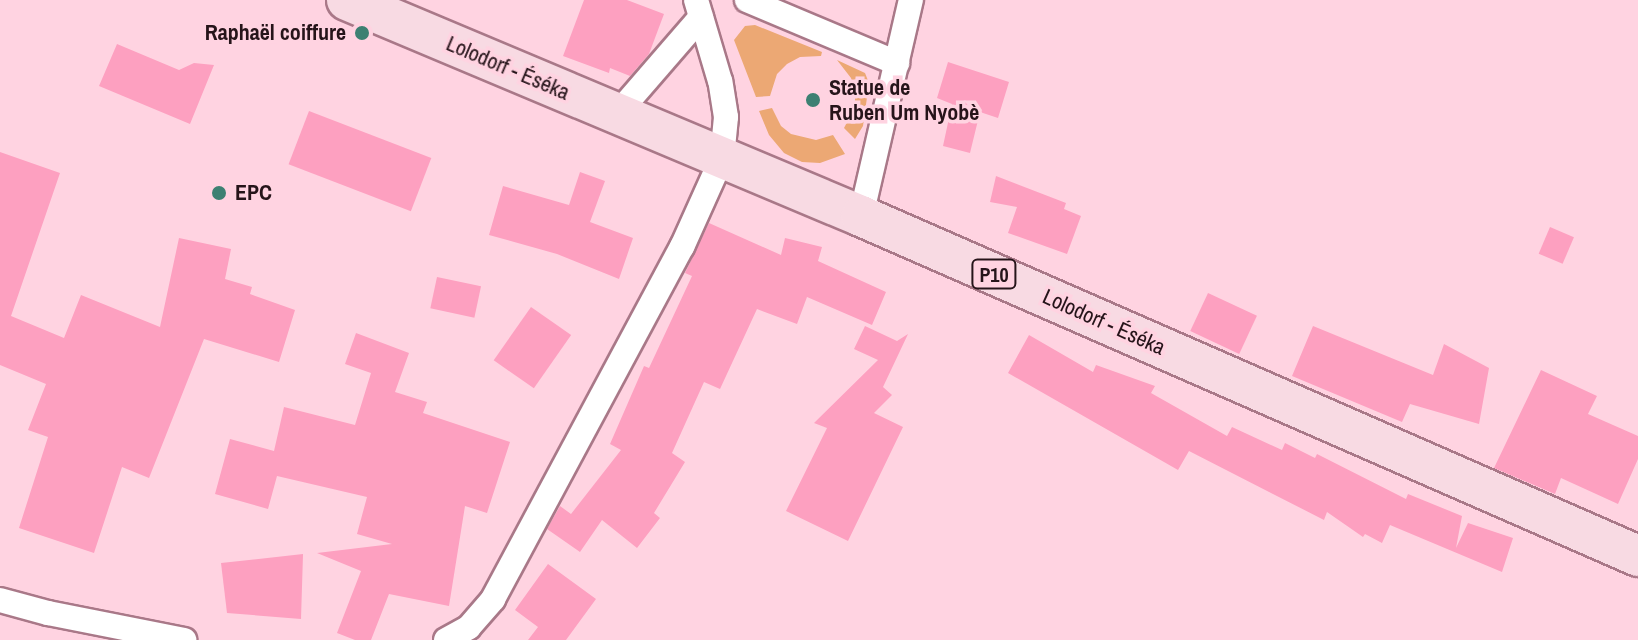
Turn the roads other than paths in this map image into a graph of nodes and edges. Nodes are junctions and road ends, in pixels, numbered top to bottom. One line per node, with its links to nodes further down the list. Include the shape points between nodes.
1 (347, 0): 6 (main road, Lolodorf - Éséka / P10)
2 (747, 0): 5 (street)
3 (911, 0): 5 (street)
4 (698, 9): 6 (street); 7 (street, via 726,117)
5 (897, 63): 8 (street)
6 (617, 114): 7 (main road, Lolodorf - Éséka / P10)
7 (722, 158): 8 (main road, Lolodorf - Éséka / P10); 12 (street, via 682,247 493,599 469,627)
8 (861, 216): 9 (main road, Lolodorf - Éséka / P10)
9 (1638, 556)
10 (0, 600): 11 (street)
11 (184, 640)
12 (446, 640)

